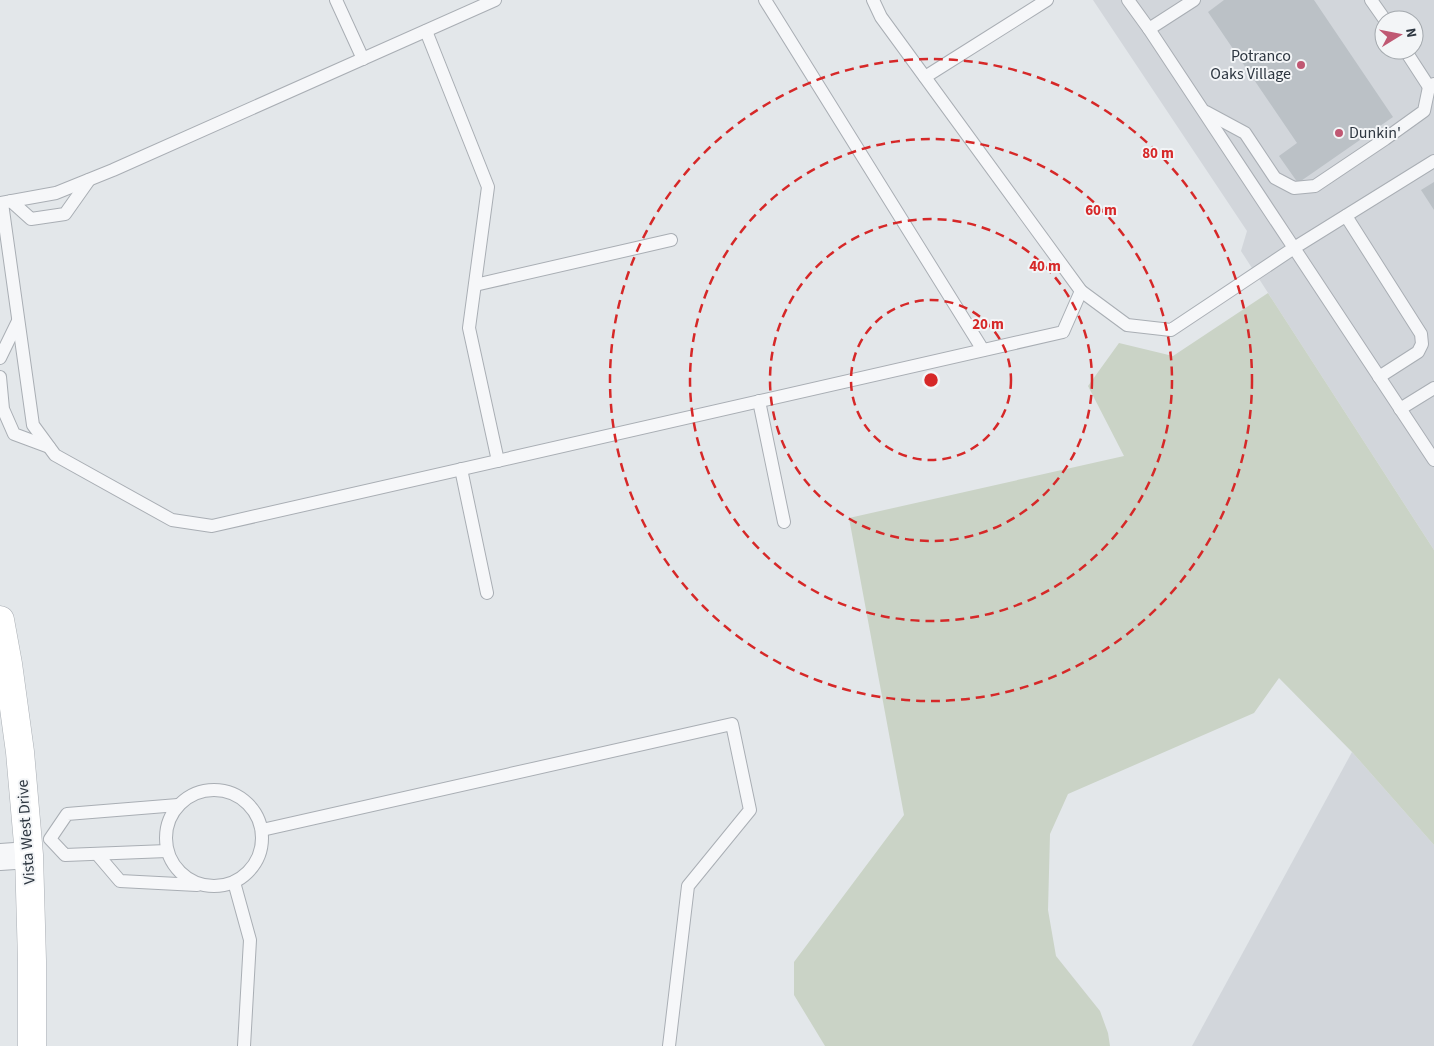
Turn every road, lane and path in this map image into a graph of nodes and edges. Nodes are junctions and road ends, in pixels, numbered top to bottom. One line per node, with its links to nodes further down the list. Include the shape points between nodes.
1 (336, 0): 10 (lane)
2 (496, 0): 9 (lane)
3 (764, 0): 24 (lane)
4 (873, 0): 12 (lane, via 881,17)
5 (1048, 0): 12 (lane)
6 (1128, 0): 8 (lane)
7 (1194, 0): 8 (lane)
8 (1148, 29): 14 (lane)
9 (426, 31): 10 (lane); 21 (lane, via 488,187)
10 (363, 59): 16 (lane)
11 (1412, 60): 13 (lane)
12 (925, 77): 22 (lane)
13 (1432, 86): 14 (lane, via 1424,111 1315,186 1294,188 1275,178 1245,133)
14 (1204, 111): 20 (lane)
15 (1434, 161): 18 (lane)
16 (89, 180): 17 (lane, via 56,194); 17 (lane, via 65,214 31,218)
17 (4, 202): 23 (lane)
18 (1346, 216): 20 (lane); 27 (lane, via 1421,334 1422,344 1418,352)
19 (671, 240): 21 (lane)
20 (1294, 248): 22 (lane, via 1171,330 1127,325); 27 (lane)
21 (475, 285): 33 (lane, via 468,328)
22 (1081, 291): 24 (lane, via 1063,332)
23 (18, 321): 25 (lane); 31 (lane, via 33,425)
24 (983, 350): 29 (lane)
25 (0, 358)
26 (0, 376): 31 (lane, via 3,409 14,434)
27 (1380, 377): 30 (lane)
28 (1434, 388): 30 (lane)
29 (759, 401): 33 (lane); 35 (lane)
30 (1400, 409): 32 (lane)
31 (49, 447): 34 (lane, via 55,455 172,520 212,526)
32 (1434, 460)
33 (498, 461): 34 (lane)
34 (461, 469): 36 (lane)
35 (784, 522)
36 (487, 593)
37 (0, 620): 40 (street, Vista West Drive, via 20,752)
38 (178, 805): 39 (lane, via 205,790 235,794 248,803); 40 (lane, via 67,814); 41 (lane, via 166,834)
39 (262, 830): 44 (lane, via 257,860 248,873); 48 (lane, via 732,724 750,810 688,886)
40 (40, 847): 42 (lane, via 65,856); 43 (street); 46 (street, Vista West Drive, via 32,961)
41 (167, 851): 42 (lane); 45 (lane, via 175,866 187,878)
42 (97, 854): 45 (lane, via 120,881)
43 (0, 856)
44 (234, 882): 45 (lane, via 218,887); 47 (lane, via 250,940)
45 (201, 885)
46 (32, 1046)
47 (244, 1046)
48 (669, 1046)

